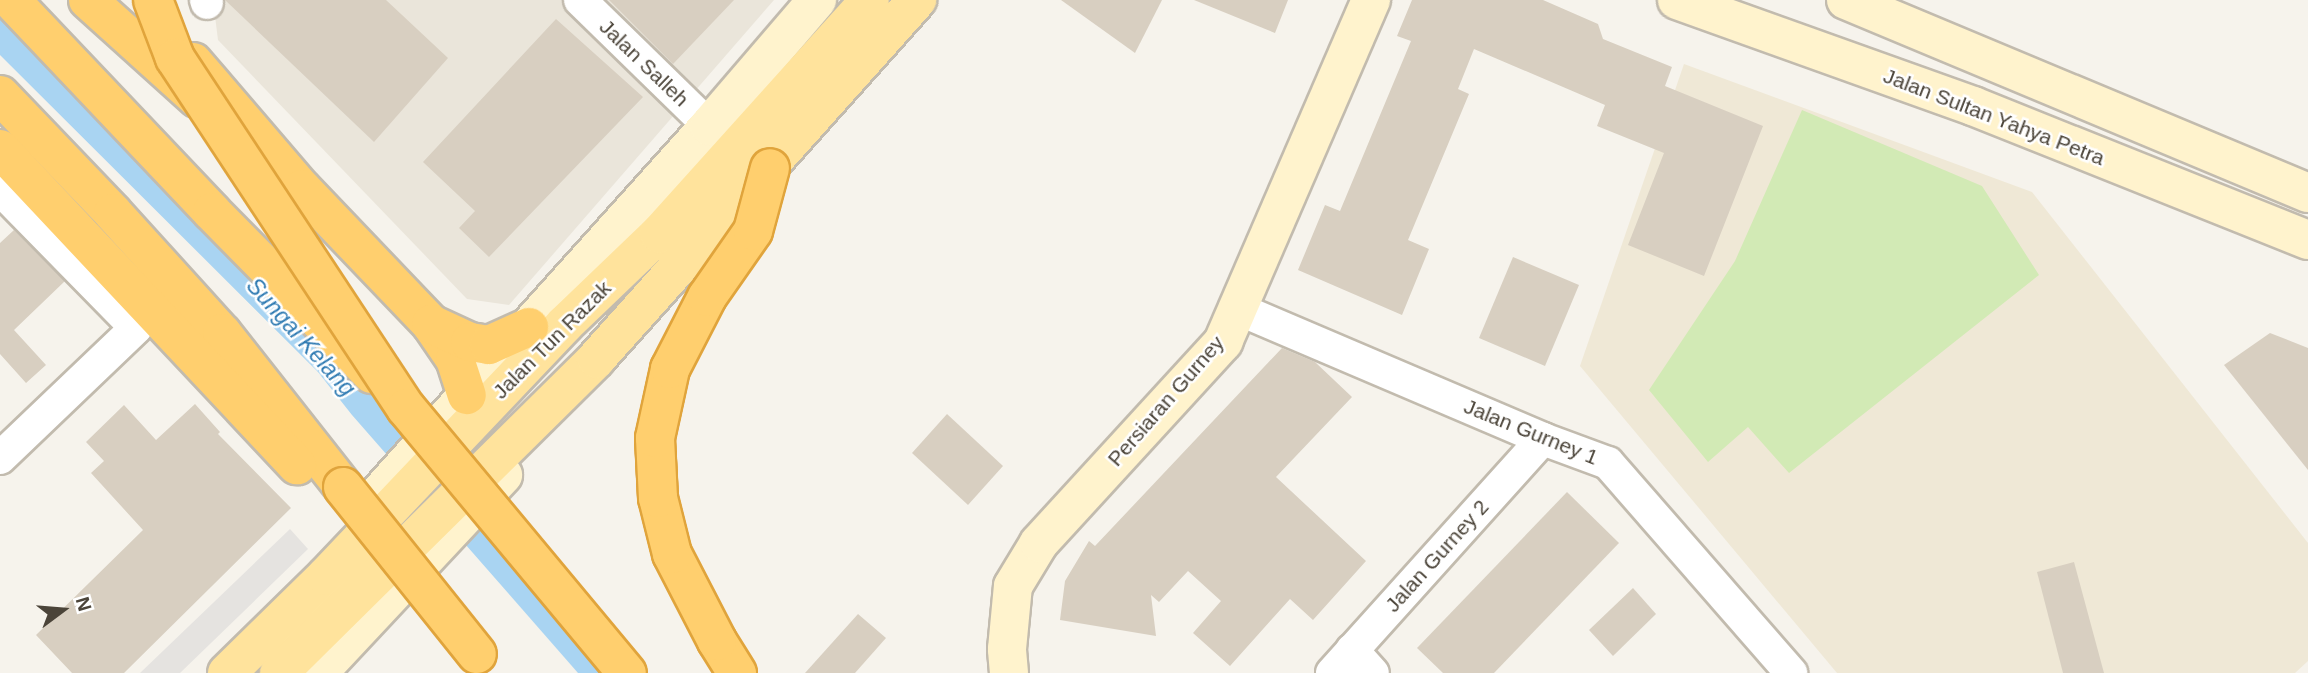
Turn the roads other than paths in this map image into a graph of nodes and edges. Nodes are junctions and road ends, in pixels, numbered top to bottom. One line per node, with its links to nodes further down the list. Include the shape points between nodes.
1 (11, 0): 25 (highway, bridge)
2 (88, 0): 18 (highway, bridge)
3 (139, 0): 18 (highway, bridge)
4 (153, 0): 25 (highway, bridge, via 182,68)
5 (580, 0): 14 (street, Jalan Salleh)
6 (817, 0): 14 (main road, Jalan Tun Razak)
7 (870, 0): 31 (main road, Jalan Tun Razak, bridge, via 659,234 565,324 326,576)
8 (917, 0): 16 (main road, Jalan Tun Razak)
9 (936, 0): 33 (main road, bridge, via 879,71)
10 (1371, 0): 21 (main road, Persiaran Gurney)
11 (1677, 0): 20 (main road, Jalan Sultan Yahya Petra, via 1973,106)
12 (1846, 0): 19 (main road)
13 (0, 95): 29 (highway, bridge, via 222,333)
14 (709, 126): 23 (main road, Jalan Tun Razak)
15 (0, 149): 29 (highway, bridge)
16 (770, 168): 32 (main road, Jalan Tun Razak, bridge, via 596,359); 35 (highway, bridge, via 753,231 707,297 670,369 655,438 658,498 672,554)
17 (0, 189): 27 (street, via 136,328)
18 (302, 189): 22 (highway)
19 (2308, 193)
20 (2308, 240)
21 (1236, 308): 26 (street, Jalan Gurney 1); 36 (main road, Persiaran Gurney, via 1223,342 1039,542 1013,586)
22 (431, 324): 23 (highway, via 470,342 489,345); 24 (highway, via 455,359)
23 (529, 327): 24 (main road, Jalan Tun Razak)
24 (467, 395): 30 (main road, Jalan Tun Razak, bridge, via 342,534)
25 (406, 408): 34 (highway, bridge)
26 (1543, 439): 28 (street, Jalan Gurney 2); 38 (street, Jalan Gurney 1, via 1608,463)
27 (0, 458)
28 (1342, 662): 37 (street)
29 (486, 664)
30 (207, 673)
31 (227, 673)
32 (279, 673)
33 (318, 673)
34 (627, 673)
35 (737, 673)
36 (1009, 673)
37 (1373, 673)
38 (1791, 673)

